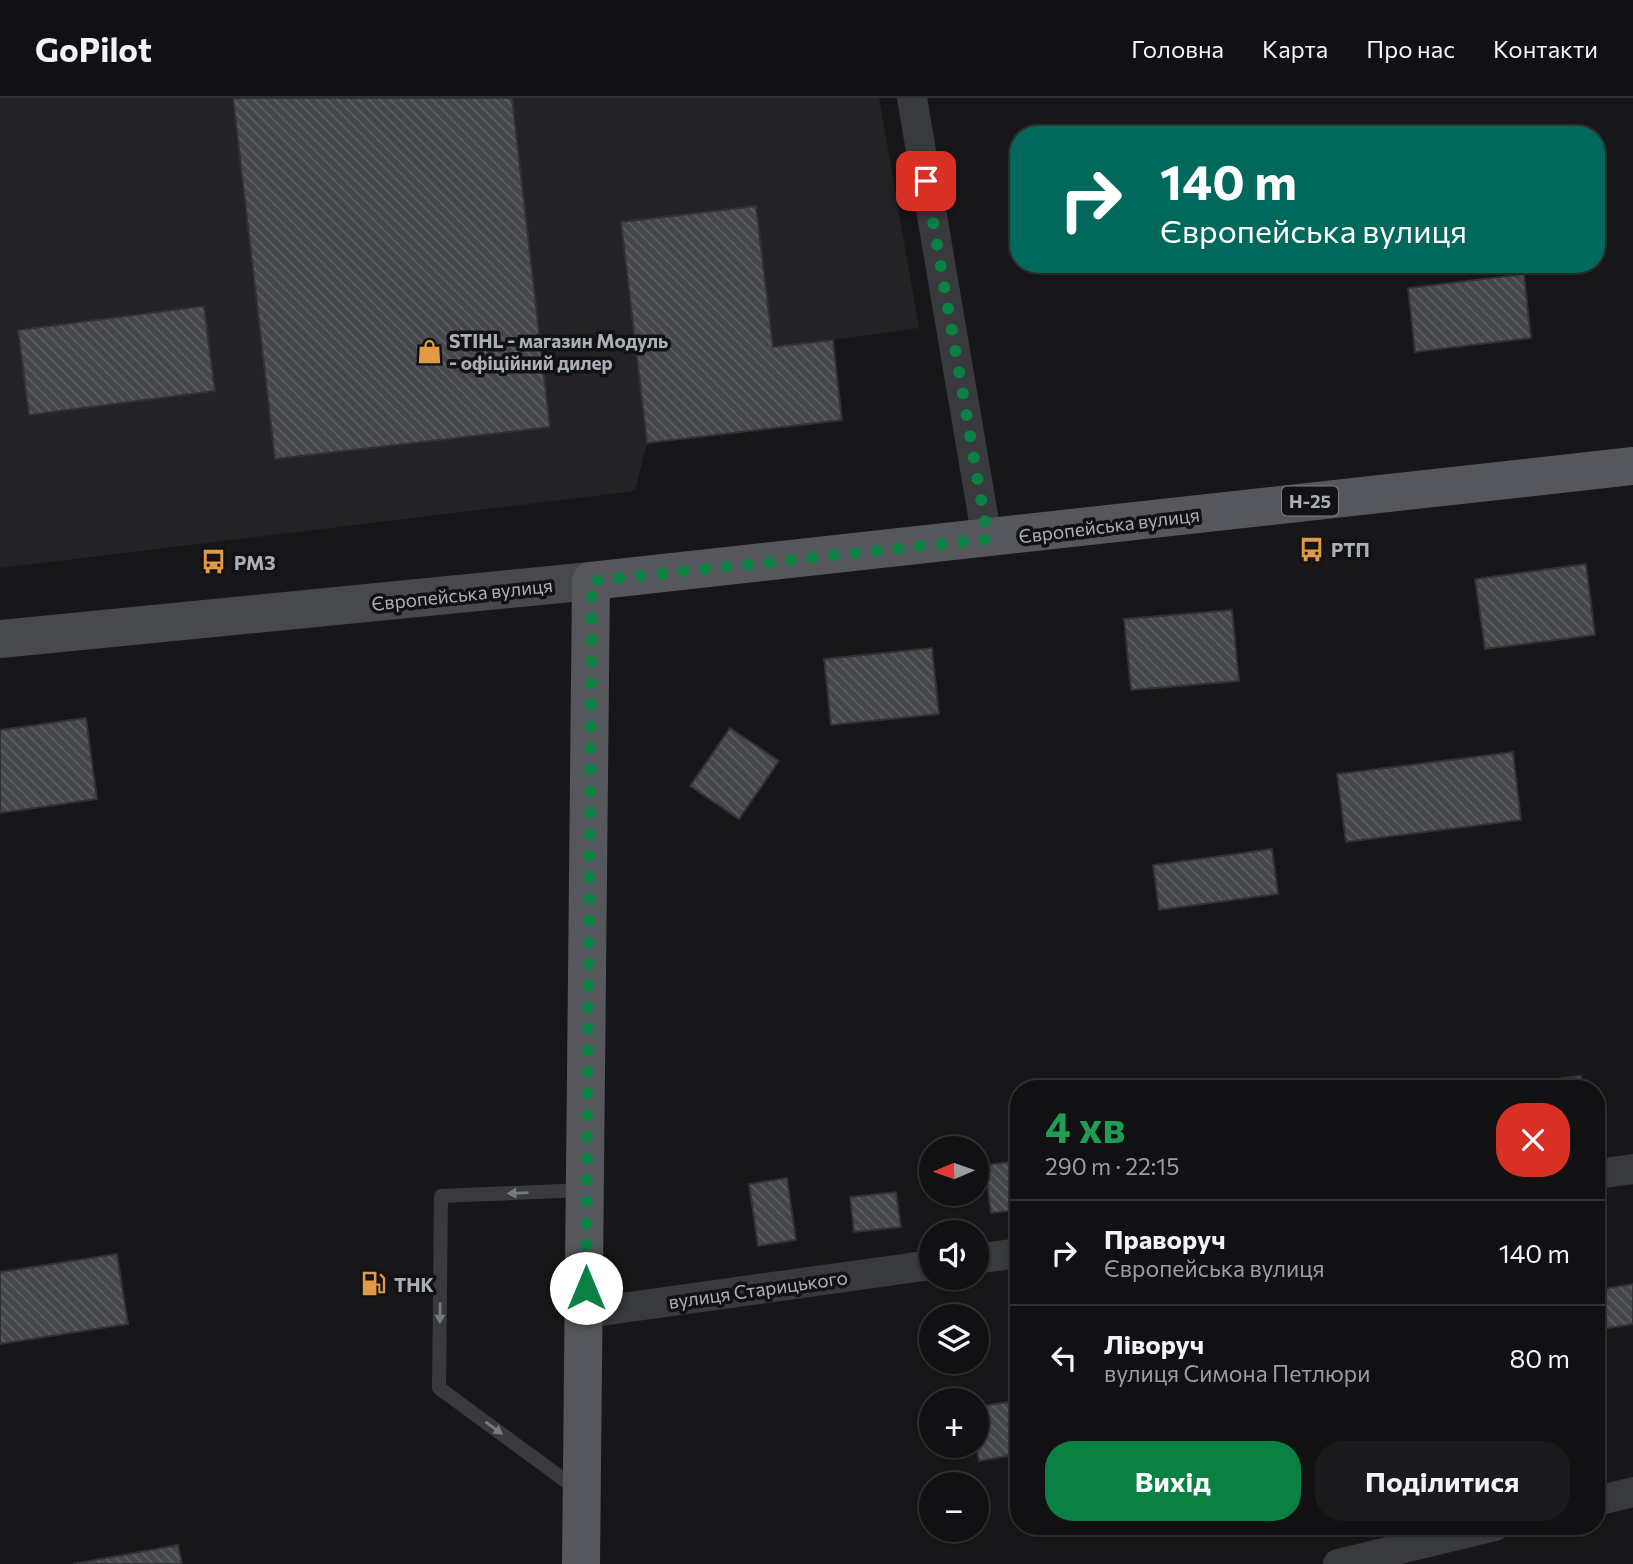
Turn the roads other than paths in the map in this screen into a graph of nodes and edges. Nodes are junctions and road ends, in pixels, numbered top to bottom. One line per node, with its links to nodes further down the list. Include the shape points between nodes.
1 (912, 98): 3 (street)
2 (1633, 467): 3 (main road, Європейська вулиця / Н-25)
3 (988, 539): 4 (main road, Європейська вулиця / Н-25)
4 (592, 581): 5 (main road, Європейська вулиця); 8 (main road)
5 (0, 639)
6 (1633, 1169): 7 (street)
7 (1605, 1173)
8 (586, 1190): 12 (main road); 14 (lane, one-way to 14, via 441,1196 439,1388)
9 (1010, 1255): 10 (street)
10 (989, 1257)
11 (919, 1267): 12 (street, вулиця Старицького)
12 (586, 1313): 14 (main road)
13 (1633, 1492): 15 (street)
14 (582, 1493): 17 (main road)
15 (1605, 1500)
16 (1458, 1535): 18 (street)
17 (581, 1564)
18 (1338, 1564)

